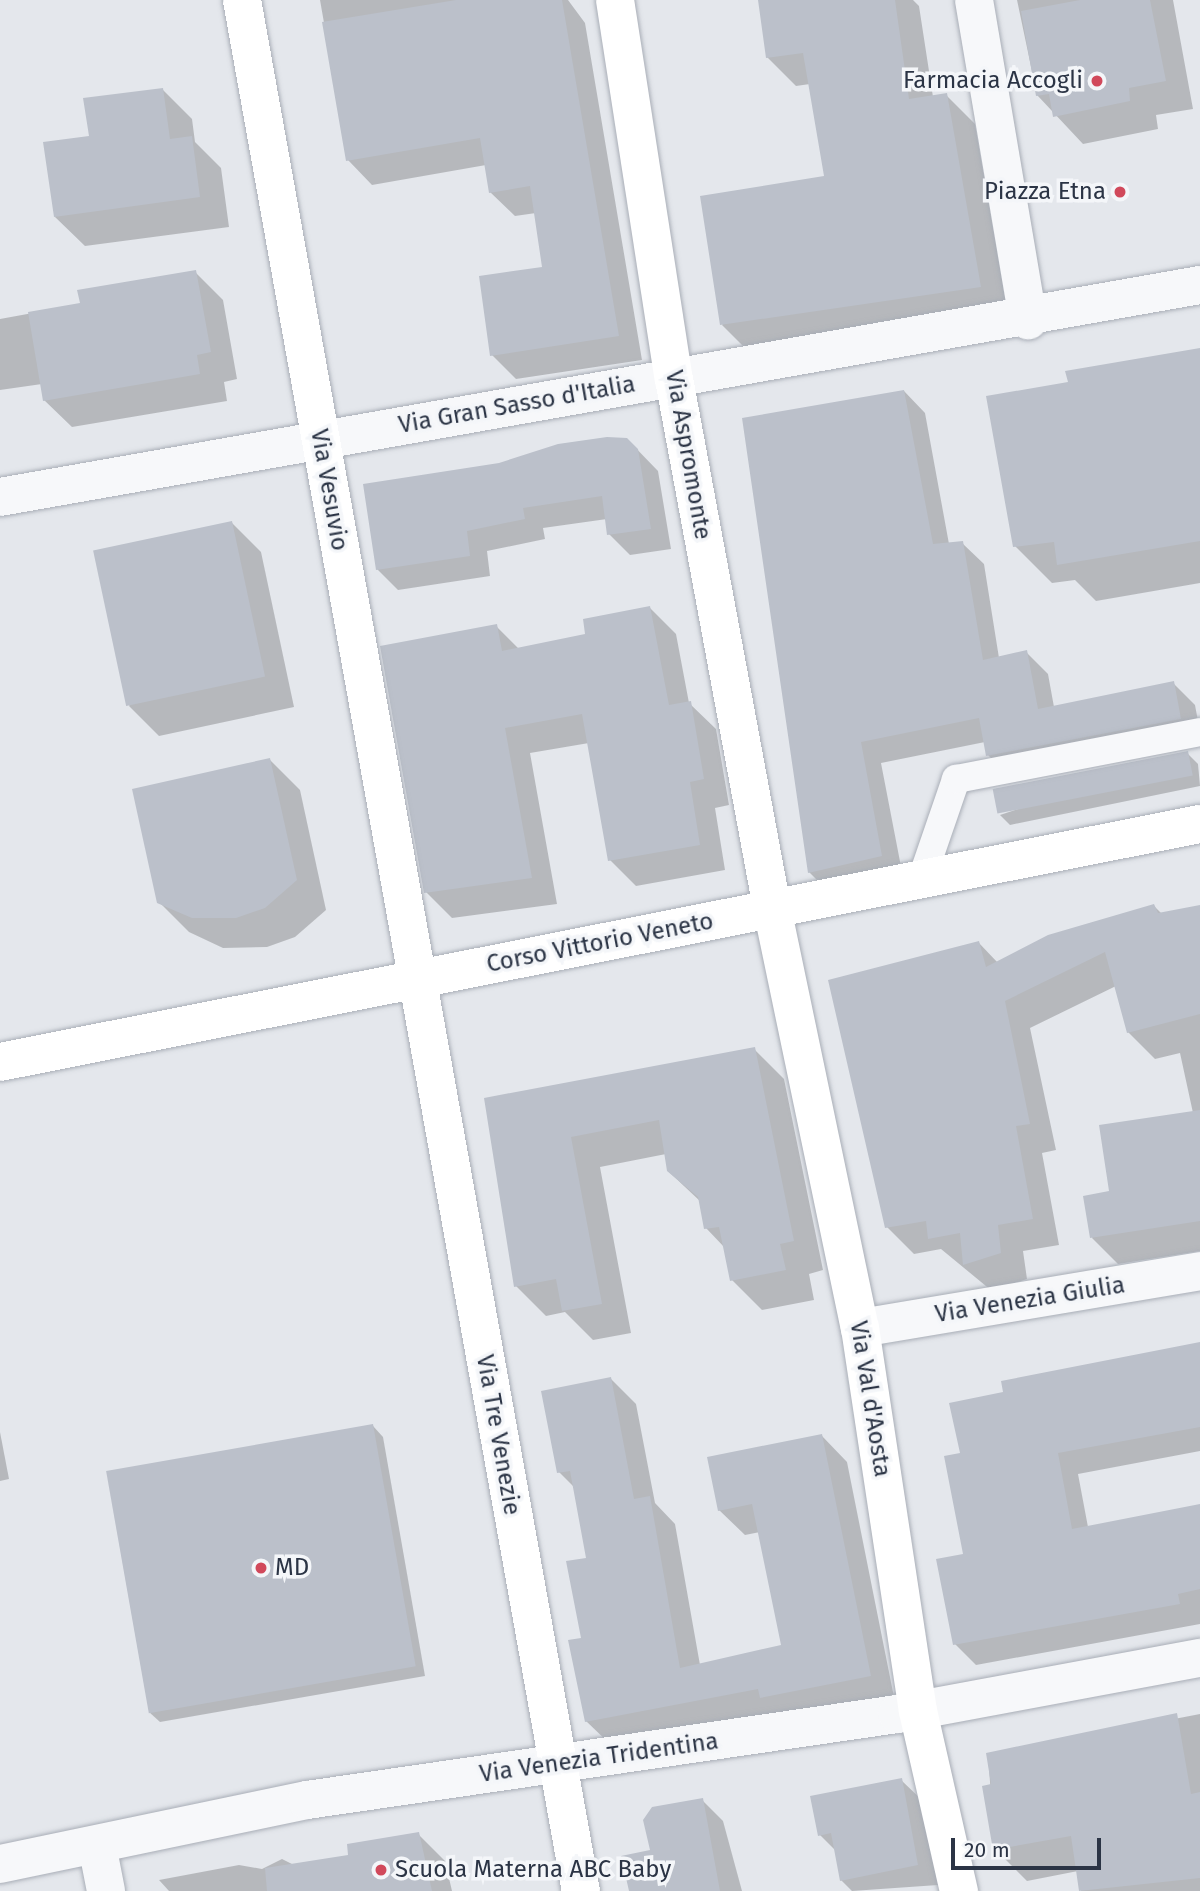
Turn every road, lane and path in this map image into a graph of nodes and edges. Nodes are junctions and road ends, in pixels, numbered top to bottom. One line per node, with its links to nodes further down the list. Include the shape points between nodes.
1 (242, 0): 7 (street, Via Vesuvio)
2 (615, 0): 6 (street, Via Aspromonte)
3 (974, 0): 5 (street)
4 (1200, 285): 5 (street, Via Gran Sasso d'Italia)
5 (1028, 320): 6 (street, Via Gran Sasso d'Italia)
6 (674, 379): 7 (street, Via Gran Sasso d'Italia); 12 (street, Via Aspromonte)
7 (319, 439): 8 (street, Via Gran Sasso d'Italia); 13 (street, Via Vesuvio)
8 (0, 497)
9 (1200, 732): 11 (lane, via 956,779)
10 (1200, 824): 11 (street, Corso Vittorio Veneto)
11 (922, 878): 12 (street, Corso Vittorio Veneto)
12 (772, 908): 13 (street, Corso Vittorio Veneto); 16 (street, Via Val d'Aosta)
13 (418, 980): 14 (street, Corso Vittorio Veneto); 19 (street, Via Tre Venezie)
14 (0, 1062)
15 (1200, 1271): 16 (street, Via Venezia Giulia)
16 (860, 1328): 18 (street, Via Val d'Aosta)
17 (1200, 1658): 18 (street, Via Venezia Tridentina)
18 (918, 1711): 19 (street, Via Venezia Tridentina); 24 (street, Via Val d'Aosta)
19 (557, 1763): 20 (street, Via Venezia Tridentina, via 307,1800); 23 (street, Via Tre Venezie)
20 (97, 1845): 21 (street, Via Venezia Tridentina); 22 (street)
21 (0, 1864)
22 (106, 1891)
23 (581, 1891)
24 (959, 1891)

